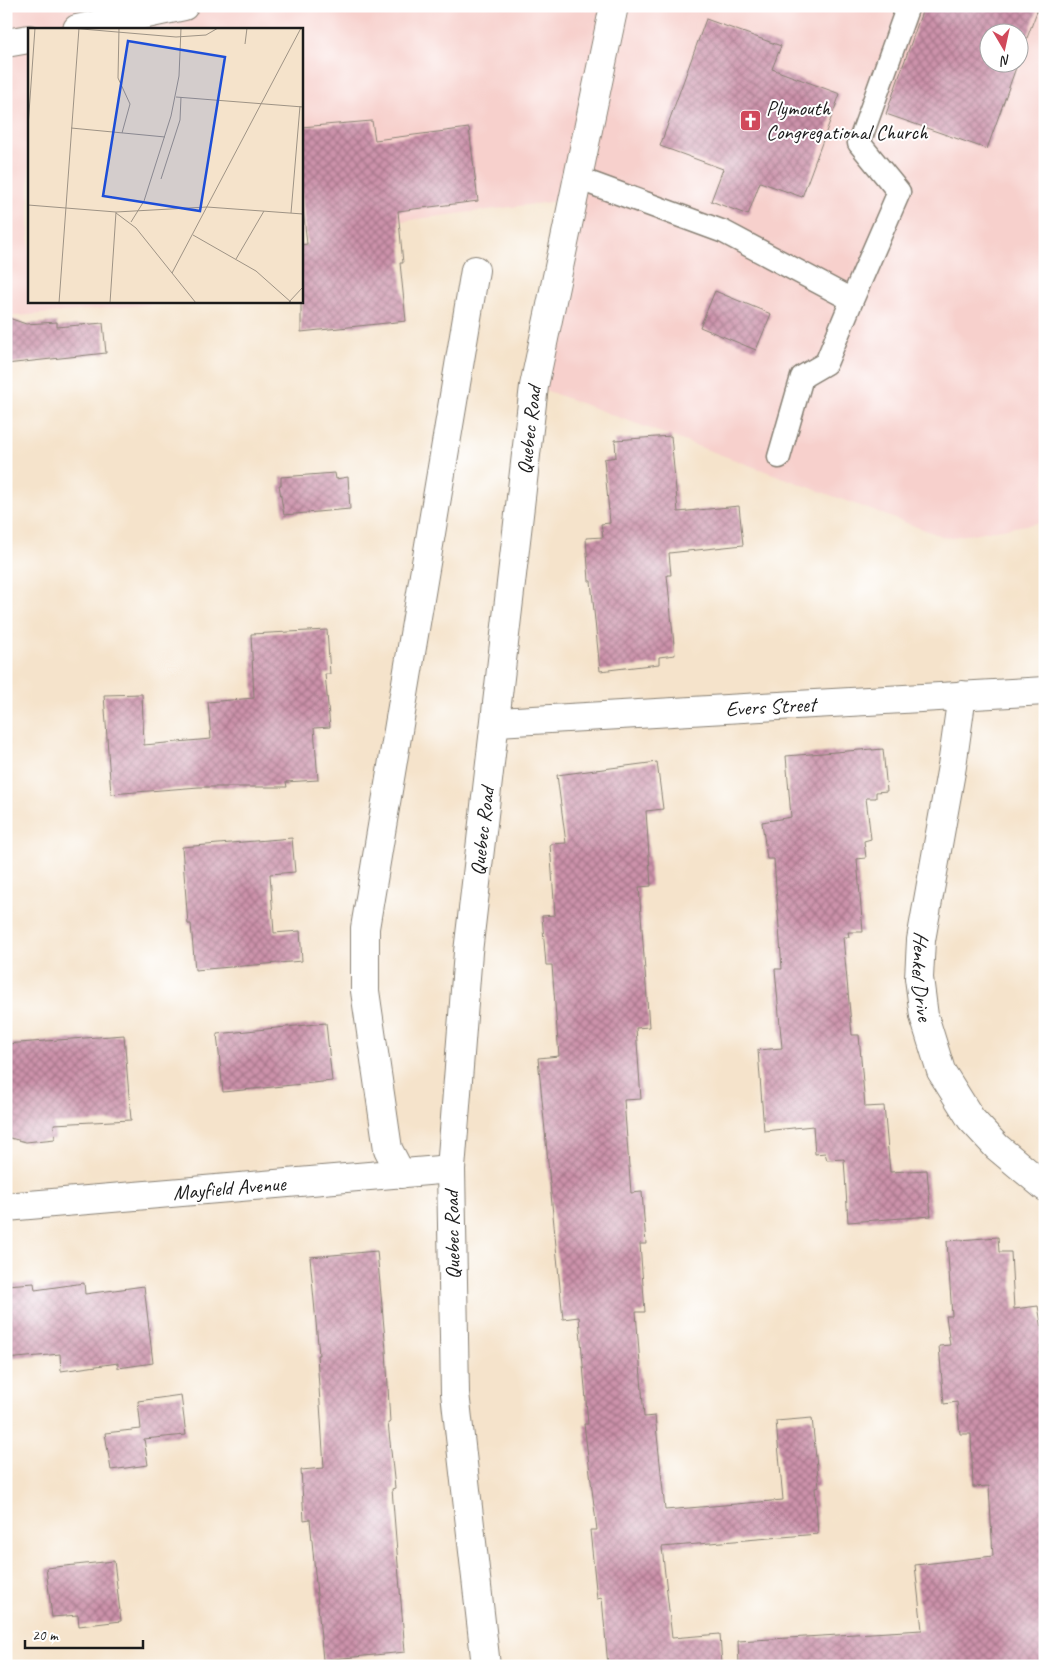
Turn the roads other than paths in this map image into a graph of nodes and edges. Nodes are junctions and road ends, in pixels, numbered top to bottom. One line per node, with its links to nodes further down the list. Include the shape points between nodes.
1 (184, 6): 4 (street)
2 (614, 6): 7 (street, Quebec Road)
3 (908, 6): 9 (lane, via 860,144 899,192)
4 (82, 28)
5 (28, 39): 6 (street)
6 (6, 43)
7 (577, 178): 9 (lane, via 724,232); 13 (street, Quebec Road, via 534,386)
8 (475, 270): 15 (street, via 365,928 365,991 388,1149)
9 (852, 300): 10 (lane, via 826,363 802,377)
10 (779, 457)
11 (1045, 691): 12 (street, Evers Street)
12 (962, 695): 13 (street, Evers Street); 16 (street, Henkel Drive, via 921,940 924,1016 941,1071 971,1119 997,1147)
13 (496, 722): 14 (street, Quebec Road, via 468,952)
14 (451, 1170): 15 (street, Mayfield Avenue); 18 (street, Quebec Road, via 455,1393)
15 (401, 1174): 17 (street, Mayfield Avenue)
16 (1045, 1187)
17 (6, 1207)
18 (486, 1666)

